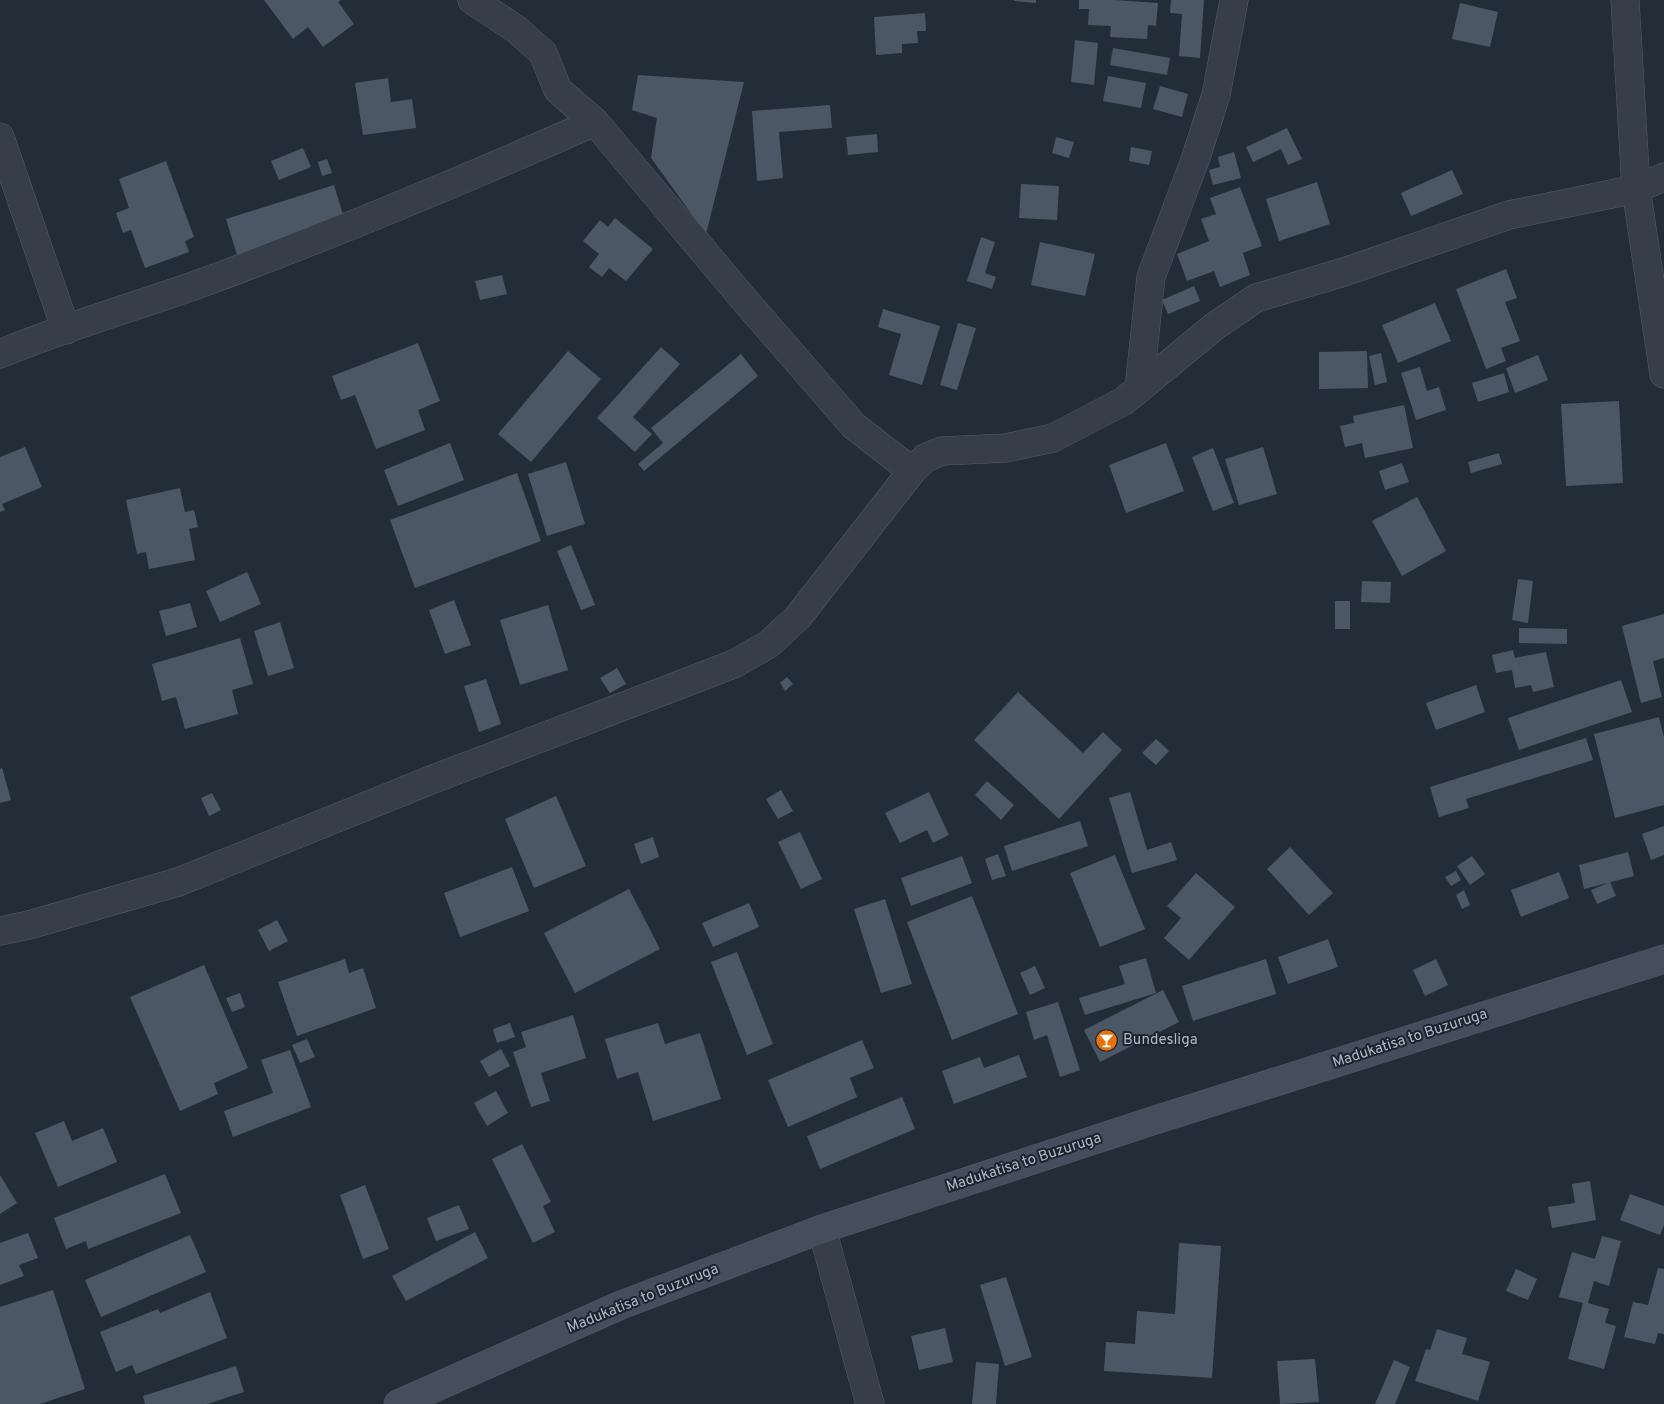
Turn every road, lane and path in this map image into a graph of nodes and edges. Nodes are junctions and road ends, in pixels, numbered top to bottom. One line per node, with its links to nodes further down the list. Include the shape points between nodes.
1 (472, 0): 4 (street, via 516,29 543,53 558,90)
2 (1234, 0): 11 (street, via 1216,95 1151,277)
3 (1625, 0): 7 (street)
4 (595, 122): 8 (street, via 358,223); 12 (street, via 854,426)
5 (0, 137): 8 (street)
6 (1664, 177): 7 (street)
7 (1636, 188): 10 (street); 11 (street, via 1508,215 1344,272 1256,298 1215,326)
8 (66, 330): 9 (street)
9 (0, 354)
10 (1664, 374)
11 (1138, 389): 12 (street, via 1124,401 1053,438 1006,448 942,451 926,458)
12 (912, 471): 13 (street, via 798,617 769,644 734,664 436,778 178,882)
13 (0, 931)
14 (1664, 959): 15 (main road, Madukatisa to Buzuruga)
15 (822, 1229): 16 (main road, Madukatisa to Buzuruga, via 621,1305); 17 (street)
16 (398, 1404)
17 (870, 1404)

